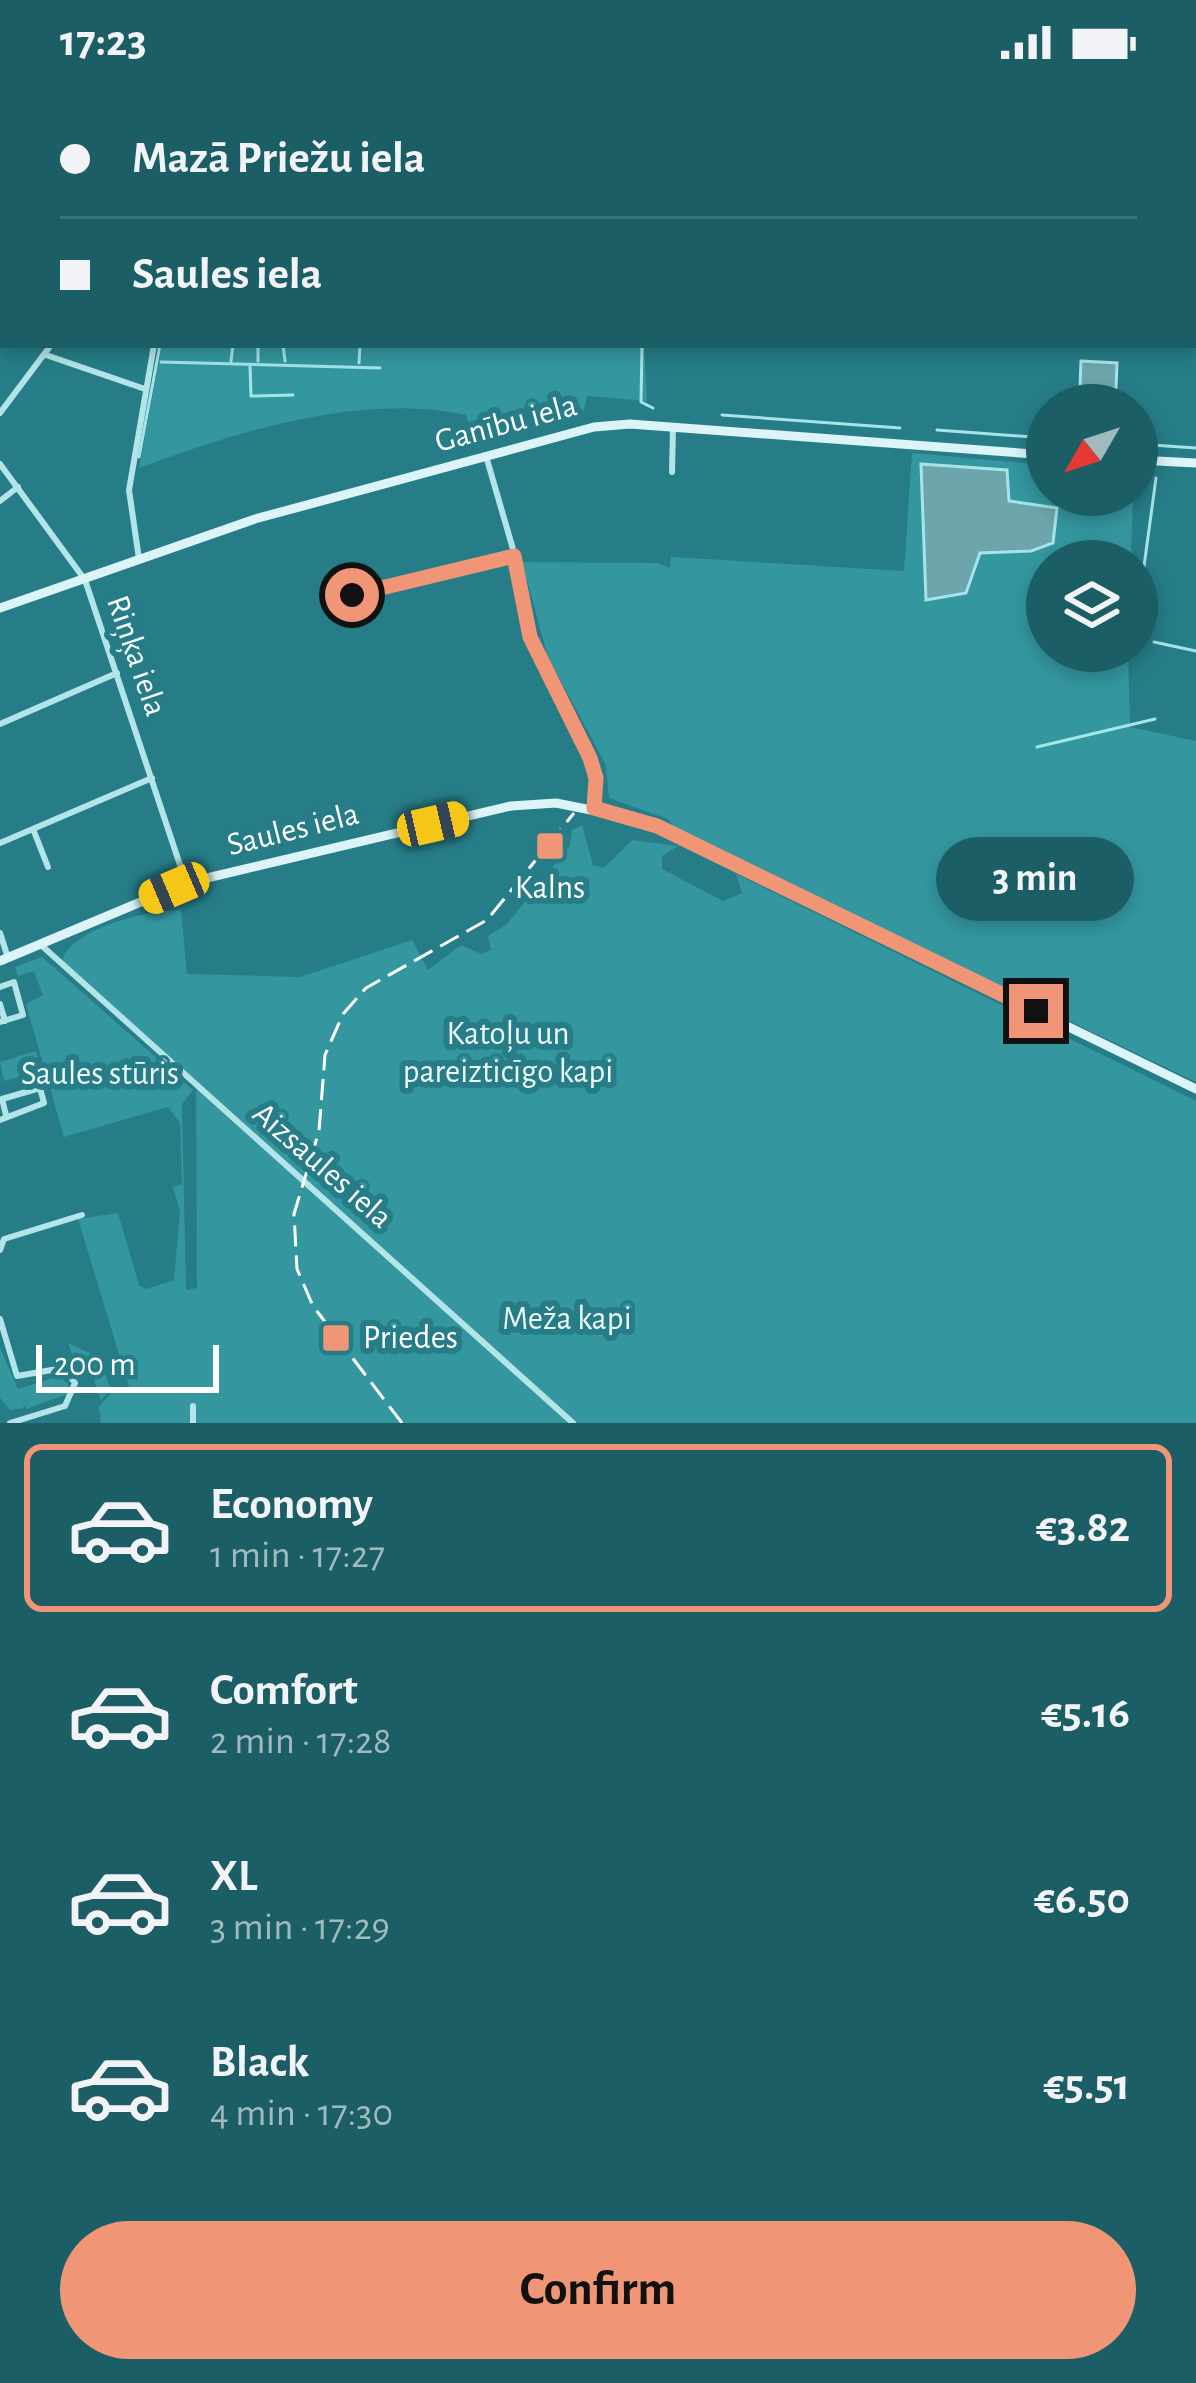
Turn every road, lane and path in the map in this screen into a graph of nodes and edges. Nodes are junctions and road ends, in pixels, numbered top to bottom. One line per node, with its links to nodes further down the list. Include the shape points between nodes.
1 (50, 348): 3 (street)
2 (153, 348): 4 (street)
3 (46, 356): 4 (street); 5 (street)
4 (145, 389): 16 (street, via 129,490)
5 (0, 413)
6 (674, 428): 7 (street, Ganību iela); 8 (street, Ganību iela, via 595,427); 12 (street)
7 (1026, 453)
8 (485, 456): 15 (street); 16 (street, Ganību iela)
9 (1158, 461): 10 (street)
10 (1196, 463)
11 (0, 464): 13 (street, Riņķa iela)
12 (672, 472)
13 (18, 487): 14 (street); 17 (street, Riņķa iela)
14 (0, 501)
15 (514, 556): 18 (street); 23 (street, via 530,637 590,758)
16 (139, 559): 17 (street, Ganību iela)
17 (85, 580): 19 (street, Ganību iela); 20 (street, Riņķa iela)
18 (352, 595)
19 (0, 608)
20 (117, 673): 21 (street); 22 (street, Riņķa iela)
21 (0, 724)
22 (152, 778): 24 (street); 27 (street, Riņķa iela)
23 (594, 808): 27 (street, Saules iela, via 511,806); 34 (street, Saules iela, via 657,826)
24 (33, 829): 25 (street); 26 (street)
25 (0, 842)
26 (48, 867)
27 (186, 884): 29 (street, Saules iela)
28 (0, 933): 30 (street)
29 (40, 944): 30 (street, Saules iela); 44 (street, Aizsaules iela)
30 (4, 959)
31 (0, 987): 33 (street, via 14,982 23,1015)
32 (0, 1004): 33 (street)
33 (2, 1021)
34 (1196, 1089)
35 (3, 1118): 35 (street, via 44,1103 40,1088 2,1099)
36 (82, 1215): 38 (street)
37 (0, 1226): 38 (street)
38 (2, 1240): 39 (street)
39 (0, 1250)
40 (0, 1318): 42 (street, via 17,1376 63,1368 75,1382 64,1406)
41 (193, 1406): 43 (street)
42 (10, 1423)
43 (193, 1423)
44 (573, 1423)

